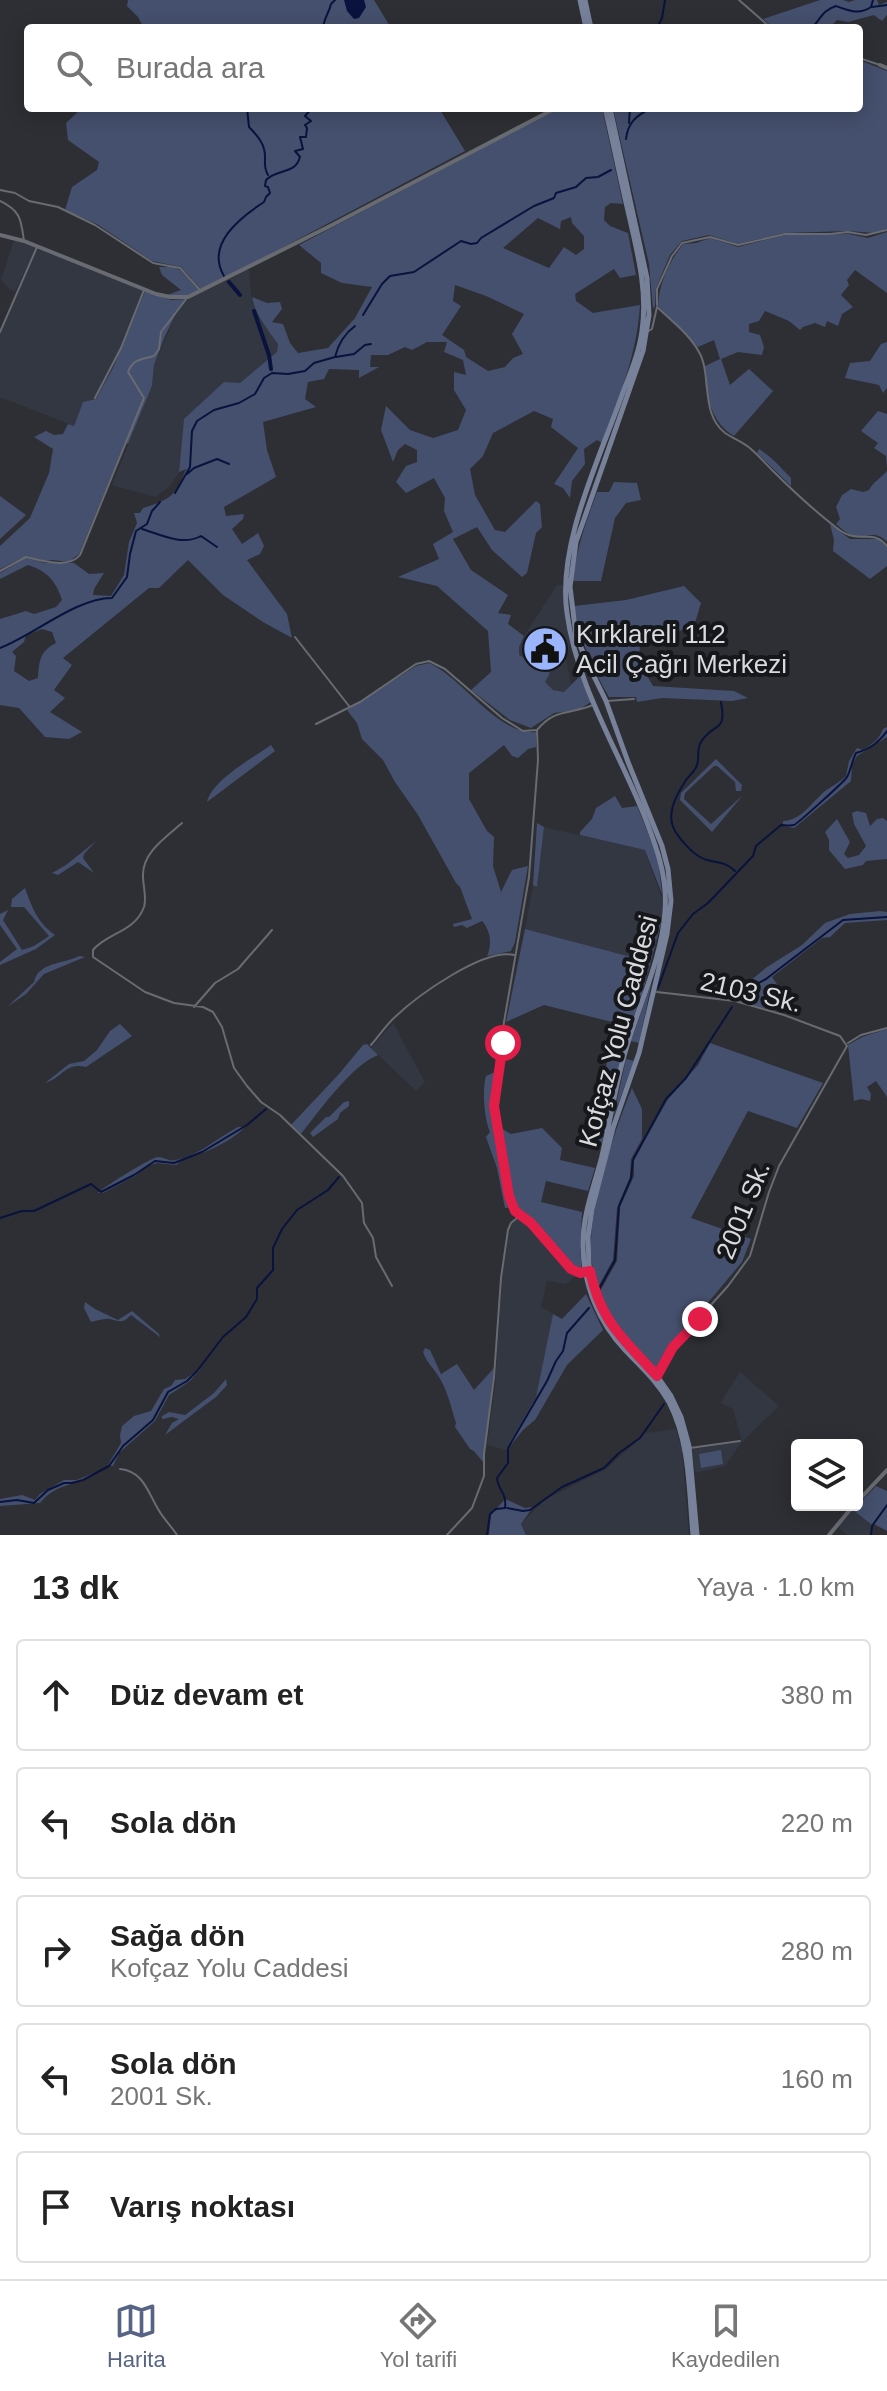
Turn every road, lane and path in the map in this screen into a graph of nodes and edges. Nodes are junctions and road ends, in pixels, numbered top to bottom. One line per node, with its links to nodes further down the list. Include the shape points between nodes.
1 (582, 0): 3 (main road)
2 (739, 0): 4 (street)
3 (588, 24)
4 (766, 24)
5 (863, 59): 6 (street)
6 (880, 65): 7 (street)
7 (887, 68)
8 (548, 112): 18 (street)
9 (609, 112): 10 (main road)
10 (619, 157): 22 (main road, Kofçaz Yolu Caddesi, via 647,278); 29 (main road, Kofçaz Yolu Caddesi, via 642,274 641,336 566,565 568,619)
11 (0, 190): 18 (street, via 58,207 95,225 153,263 180,268)
12 (0, 201): 15 (street, via 19,214)
13 (887, 230): 20 (street, via 866,235 785,234 738,245 710,237 682,243 657,289)
14 (0, 235): 15 (street)
15 (24, 241): 16 (street)
16 (38, 246): 17 (street); 21 (street)
17 (144, 289): 19 (street); 23 (street)
18 (202, 292): 19 (street)
19 (188, 297): 25 (street, via 161,332 154,356 137,360 128,372 144,398 80,555 68,563 26,557)
20 (657, 307): 22 (street); 24 (street, via 701,355 714,420 725,432 754,451 837,528 851,537 880,537)
21 (0, 332)
22 (647, 332): 28 (main road, Kofçaz Yolu Caddesi, via 571,569 576,635)
23 (95, 398)
24 (887, 546)
25 (0, 571)
26 (295, 637): 30 (street)
27 (634, 699): 28 (street)
28 (605, 700): 29 (main road, via 595,697); 29 (main road, via 600,709); 36 (main road, Kofçaz Yolu Caddesi, via 668,869 669,924)
29 (593, 704): 32 (street, via 554,714); 41 (main road, Kofçaz Yolu Caddesi, via 654,840 665,884 663,930)
30 (350, 707): 31 (street); 32 (street, via 429,661 502,718 523,731)
31 (316, 724)
32 (537, 730): 35 (street, via 529,877)
33 (182, 823): 37 (street, via 146,859 144,906 136,920 97,945 92,954 145,992)
34 (272, 930): 37 (street)
35 (515, 955): 39 (street, via 488,958 442,982 395,1017); 43 (street, via 494,1106 509,1196)
36 (652, 991): 40 (street, 2103 Sk., via 735,1001 840,1036); 42 (main road, Kofçaz Yolu Caddesi)
37 (194, 1007): 45 (street, via 213,1012 234,1068 261,1102 343,1176 362,1203 376,1257)
38 (887, 1028): 40 (street)
39 (371, 1045)
40 (847, 1045): 46 (street, 2001 Sk., via 779,1166 750,1256 673,1347)
41 (626, 1049): 42 (main road, via 634,1045); 42 (main road, via 630,1058); 44 (main road, Kofçaz Yolu Caddesi, via 585,1217)
42 (638, 1053): 44 (main road, Kofçaz Yolu Caddesi, via 592,1209)
43 (523, 1218): 44 (street, via 571,1269); 54 (street, via 508,1230 484,1476 472,1508)
44 (588, 1272): 46 (main road, Kofçaz Yolu Caddesi, via 609,1321); 55 (main road, Kofçaz Yolu Caddesi, via 603,1320 672,1410 684,1451)
45 (392, 1286)
46 (657, 1376): 48 (main road, Kofçaz Yolu Caddesi, via 678,1409)
47 (740, 1441): 48 (street)
48 (689, 1448): 55 (main road, Kofçaz Yolu Caddesi)
49 (120, 1469): 53 (street, via 142,1480)
50 (887, 1470): 51 (street)
51 (863, 1496)
52 (850, 1511): 56 (street)
53 (177, 1535)
54 (447, 1535)
55 (695, 1535)
56 (829, 1535)

